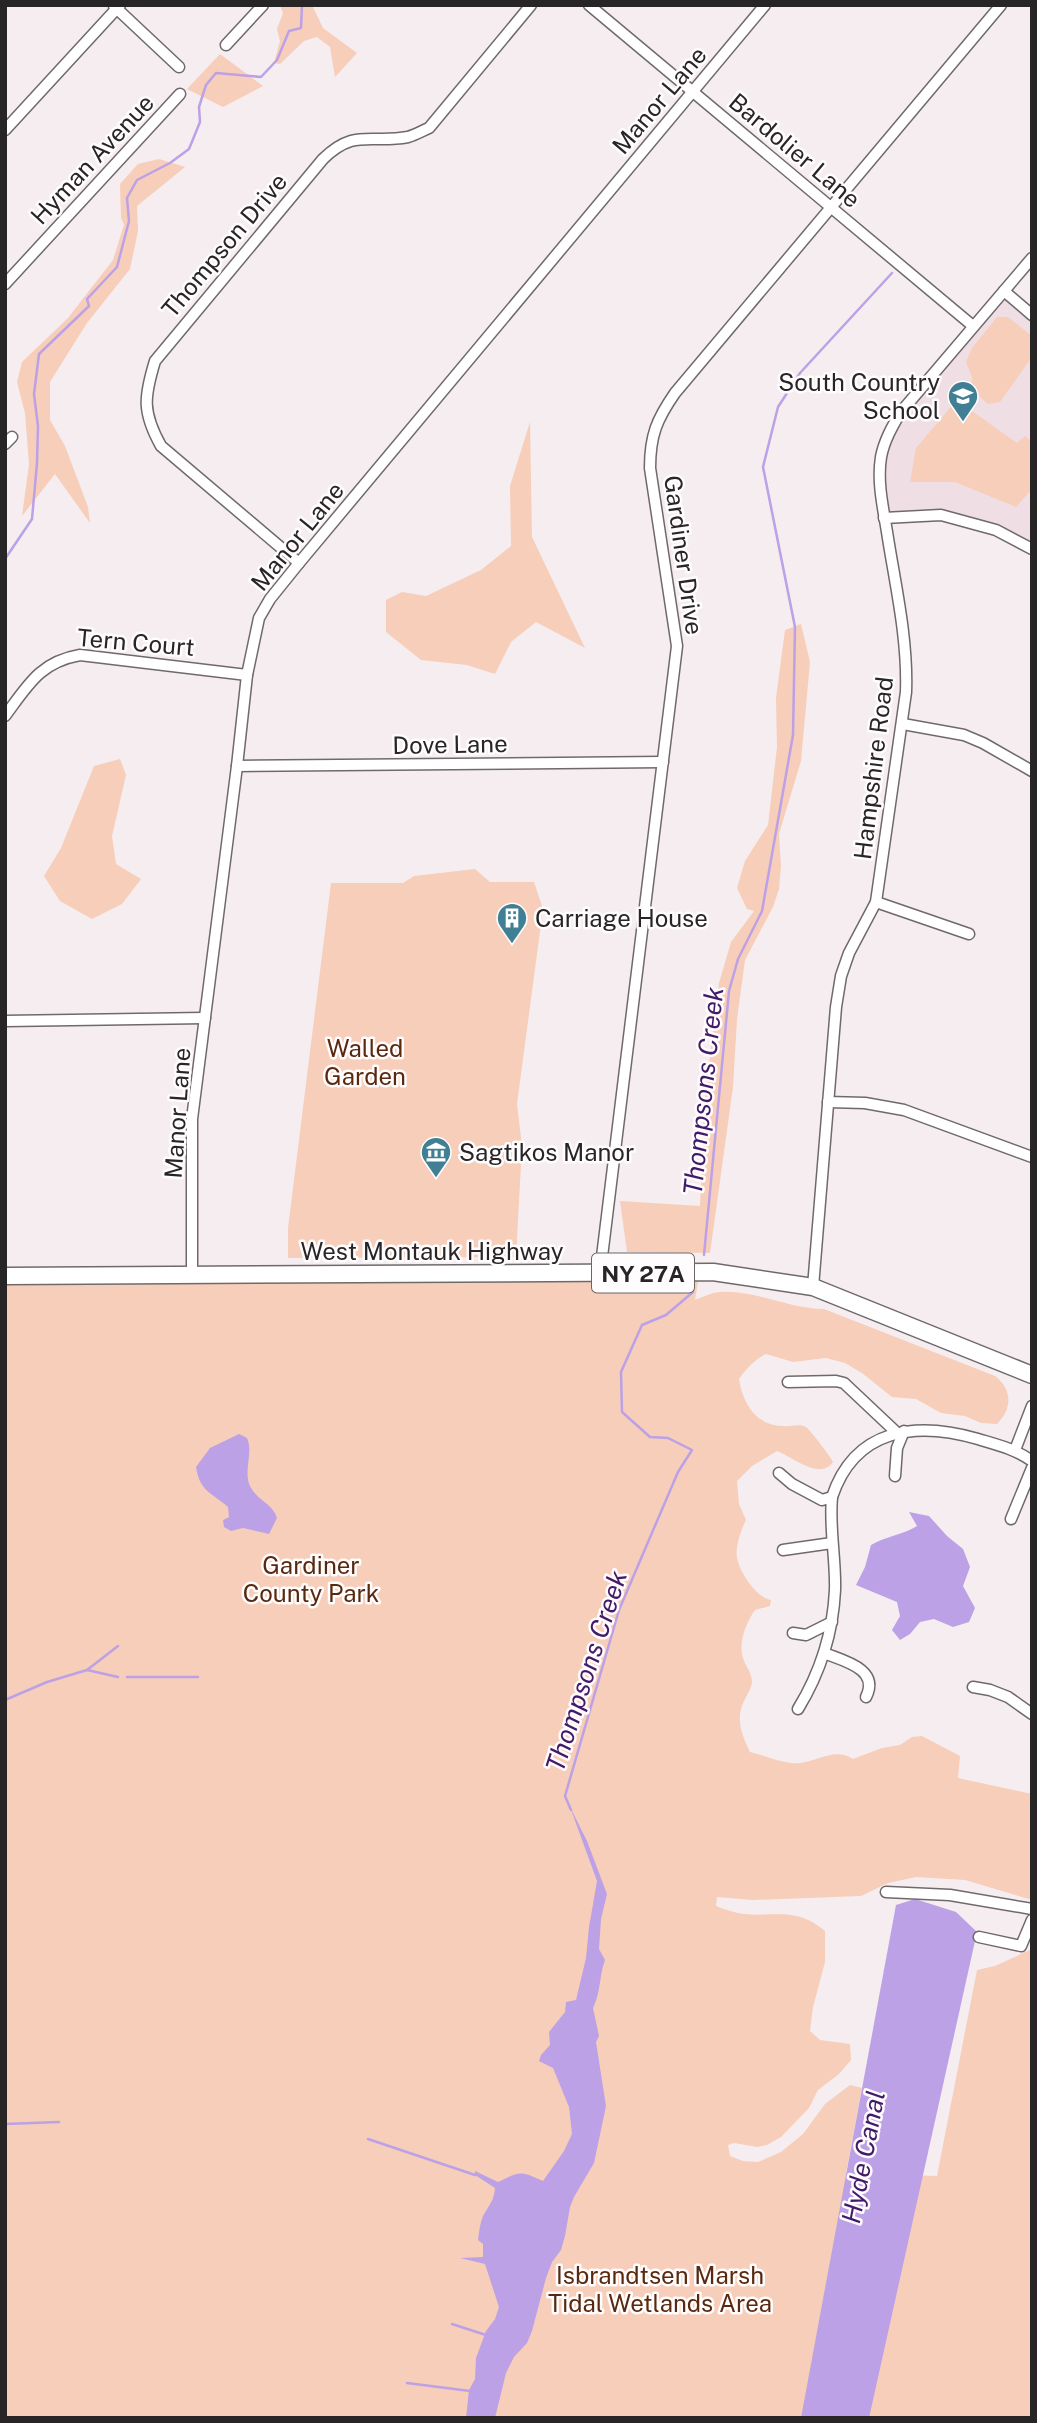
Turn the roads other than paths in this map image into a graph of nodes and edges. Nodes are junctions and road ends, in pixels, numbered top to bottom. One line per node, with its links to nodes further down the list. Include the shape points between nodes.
1 (263, 5): 7 (street)
2 (531, 5): 20 (street, Thompson Drive, via 429,128 411,136 358,138 337,146 323,159 155,361 145,405 161,446)
3 (589, 5): 9 (street, Bardolier Lane)
4 (765, 5): 9 (street, Manor Lane)
5 (1001, 5): 12 (street, Gardiner Drive)
6 (117, 6): 8 (street); 11 (street)
7 (226, 45)
8 (179, 67)
9 (693, 92): 12 (street, Bardolier Lane); 20 (street, Manor Lane)
10 (180, 94): 14 (street, Hyman Avenue)
11 (5, 130)
12 (832, 208): 17 (street, Bardolier Lane); 24 (street, Gardiner Drive, via 657,418 650,468 677,646)
13 (1032, 258): 15 (street, Hampshire Road)
14 (5, 284)
15 (1004, 291): 16 (street); 17 (street, Hampshire Road)
16 (1032, 315)
17 (973, 326): 18 (street, Hampshire Road, via 889,432 879,481)
18 (884, 518): 19 (street, via 941,514 996,530); 23 (street, Hampshire Road, via 907,670)
19 (1032, 550)
20 (299, 563): 21 (street, Manor Lane, via 259,618)
21 (247, 675): 22 (street, Tern Court, via 80,654 45,667); 25 (street, Manor Lane)
22 (5, 716)
23 (903, 724): 26 (street, via 964,735); 27 (street, Hampshire Road)
24 (663, 762): 25 (street, Dove Lane); 33 (street, Gardiner Drive)
25 (237, 766): 29 (street, Manor Lane)
26 (1032, 771)
27 (876, 902): 28 (street); 31 (street, Hampshire Road, via 841,976)
28 (969, 934)
29 (205, 1018): 30 (street); 34 (street, Manor Lane, via 192,1119)
30 (5, 1021)
31 (828, 1102): 32 (street, via 904,1110); 36 (street, Hampshire Road)
32 (1032, 1157)
33 (600, 1273): 34 (main road, West Montauk Highway / NY 27A); 36 (main road, West Montauk Highway / NY 27A, via 713,1272)
34 (192, 1275): 35 (main road, NY 27A)
35 (5, 1276)
36 (813, 1287): 37 (main road, West Montauk Highway / NY 27A)
37 (1032, 1375)
38 (788, 1382): 40 (street, via 845,1383)
39 (1032, 1406): 41 (street)
40 (900, 1432): 41 (street, via 950,1433); 45 (street); 46 (street, via 874,1441 851,1460)
41 (1015, 1450): 42 (street)
42 (1032, 1461)
43 (1032, 1468): 47 (street)
44 (779, 1474): 46 (street, via 822,1500)
45 (895, 1476)
46 (832, 1497): 48 (street)
47 (1011, 1519)
48 (832, 1543): 49 (street); 50 (street)
49 (783, 1550)
50 (832, 1622): 51 (street, via 806,1635); 52 (street)
51 (793, 1633)
52 (824, 1653): 54 (street, via 866,1673 870,1682); 55 (street)
53 (973, 1687): 56 (street, via 1008,1697)
54 (866, 1697)
55 (798, 1709)
56 (1032, 1714)
57 (886, 1892): 58 (street, via 942,1894)
58 (1032, 1909)
59 (1032, 1920): 60 (street, via 1021,1946)
60 (979, 1937)

